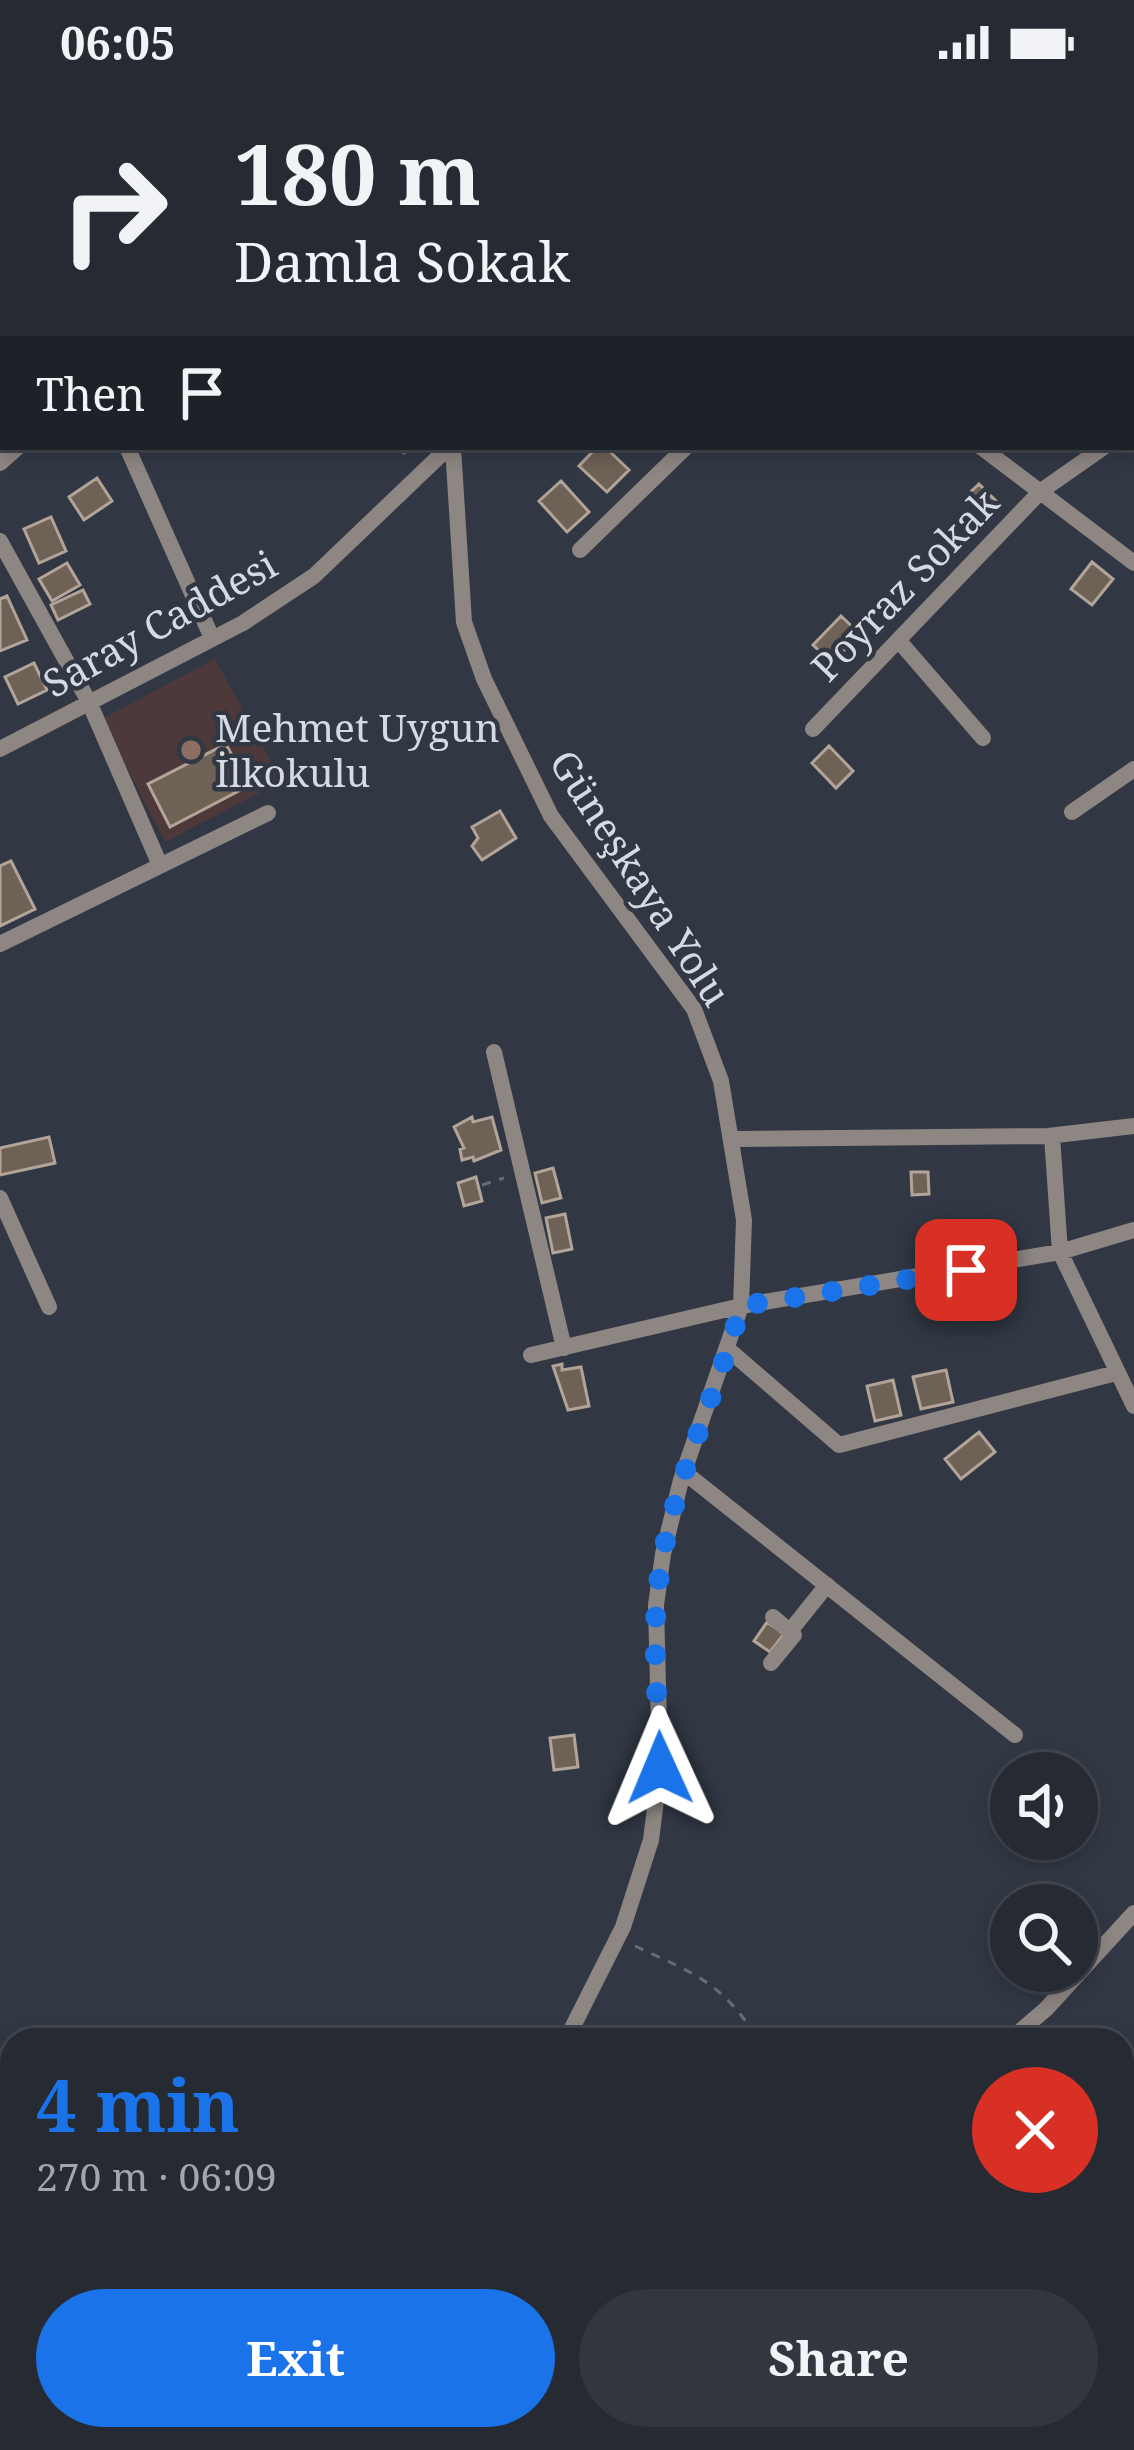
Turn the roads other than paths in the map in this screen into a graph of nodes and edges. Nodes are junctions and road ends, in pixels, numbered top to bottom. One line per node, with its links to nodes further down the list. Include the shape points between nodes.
1 (128, 450): 11 (street)
2 (448, 450): 11 (street, Saray Caddesi, via 314,576)
3 (451, 450): 25 (street, Güneşkaya Yolu, via 464,622 484,679 550,816 694,1009)
4 (683, 450): 9 (street)
5 (985, 450): 7 (street)
6 (1100, 450): 7 (street, Poyraz Sokak)
7 (1041, 491): 10 (street); 12 (street, Poyraz Sokak)
8 (0, 541): 13 (street)
9 (580, 550)
10 (1134, 563)
11 (212, 638): 13 (street, Saray Caddesi)
12 (899, 641): 14 (street, Poyraz Sokak); 15 (street)
13 (89, 702): 16 (street, Saray Caddesi); 20 (street)
14 (813, 729)
15 (983, 737)
16 (0, 749)
17 (1134, 769): 18 (street)
18 (1072, 812)
19 (268, 813): 20 (street)
20 (160, 865): 21 (street)
21 (0, 944)
22 (494, 1052): 31 (street)
23 (1134, 1126): 24 (street)
24 (1052, 1136): 25 (street); 28 (street)
25 (732, 1139): 29 (street, Güneşkaya Yolu, via 744,1220)
26 (0, 1198): 30 (street)
27 (1134, 1230): 28 (street)
28 (1060, 1252): 29 (street); 34 (street)
29 (741, 1306): 31 (street); 32 (street, Güneşkaya Yolu)
30 (49, 1307)
31 (564, 1348): 33 (street)
32 (729, 1350): 34 (street, via 839,1445); 36 (street, Güneşkaya Yolu)
33 (531, 1355)
34 (1116, 1373): 35 (street)
35 (1134, 1406)
36 (684, 1472): 37 (street); 43 (street, Güneşkaya Yolu, via 656,1605 660,1768 652,1840)
37 (827, 1586): 39 (street); 41 (street)
38 (773, 1617): 39 (street)
39 (790, 1631): 40 (street)
40 (771, 1663)
41 (1016, 1735)
42 (1134, 1913): 44 (street)
43 (572, 2028)
44 (1023, 2028)

